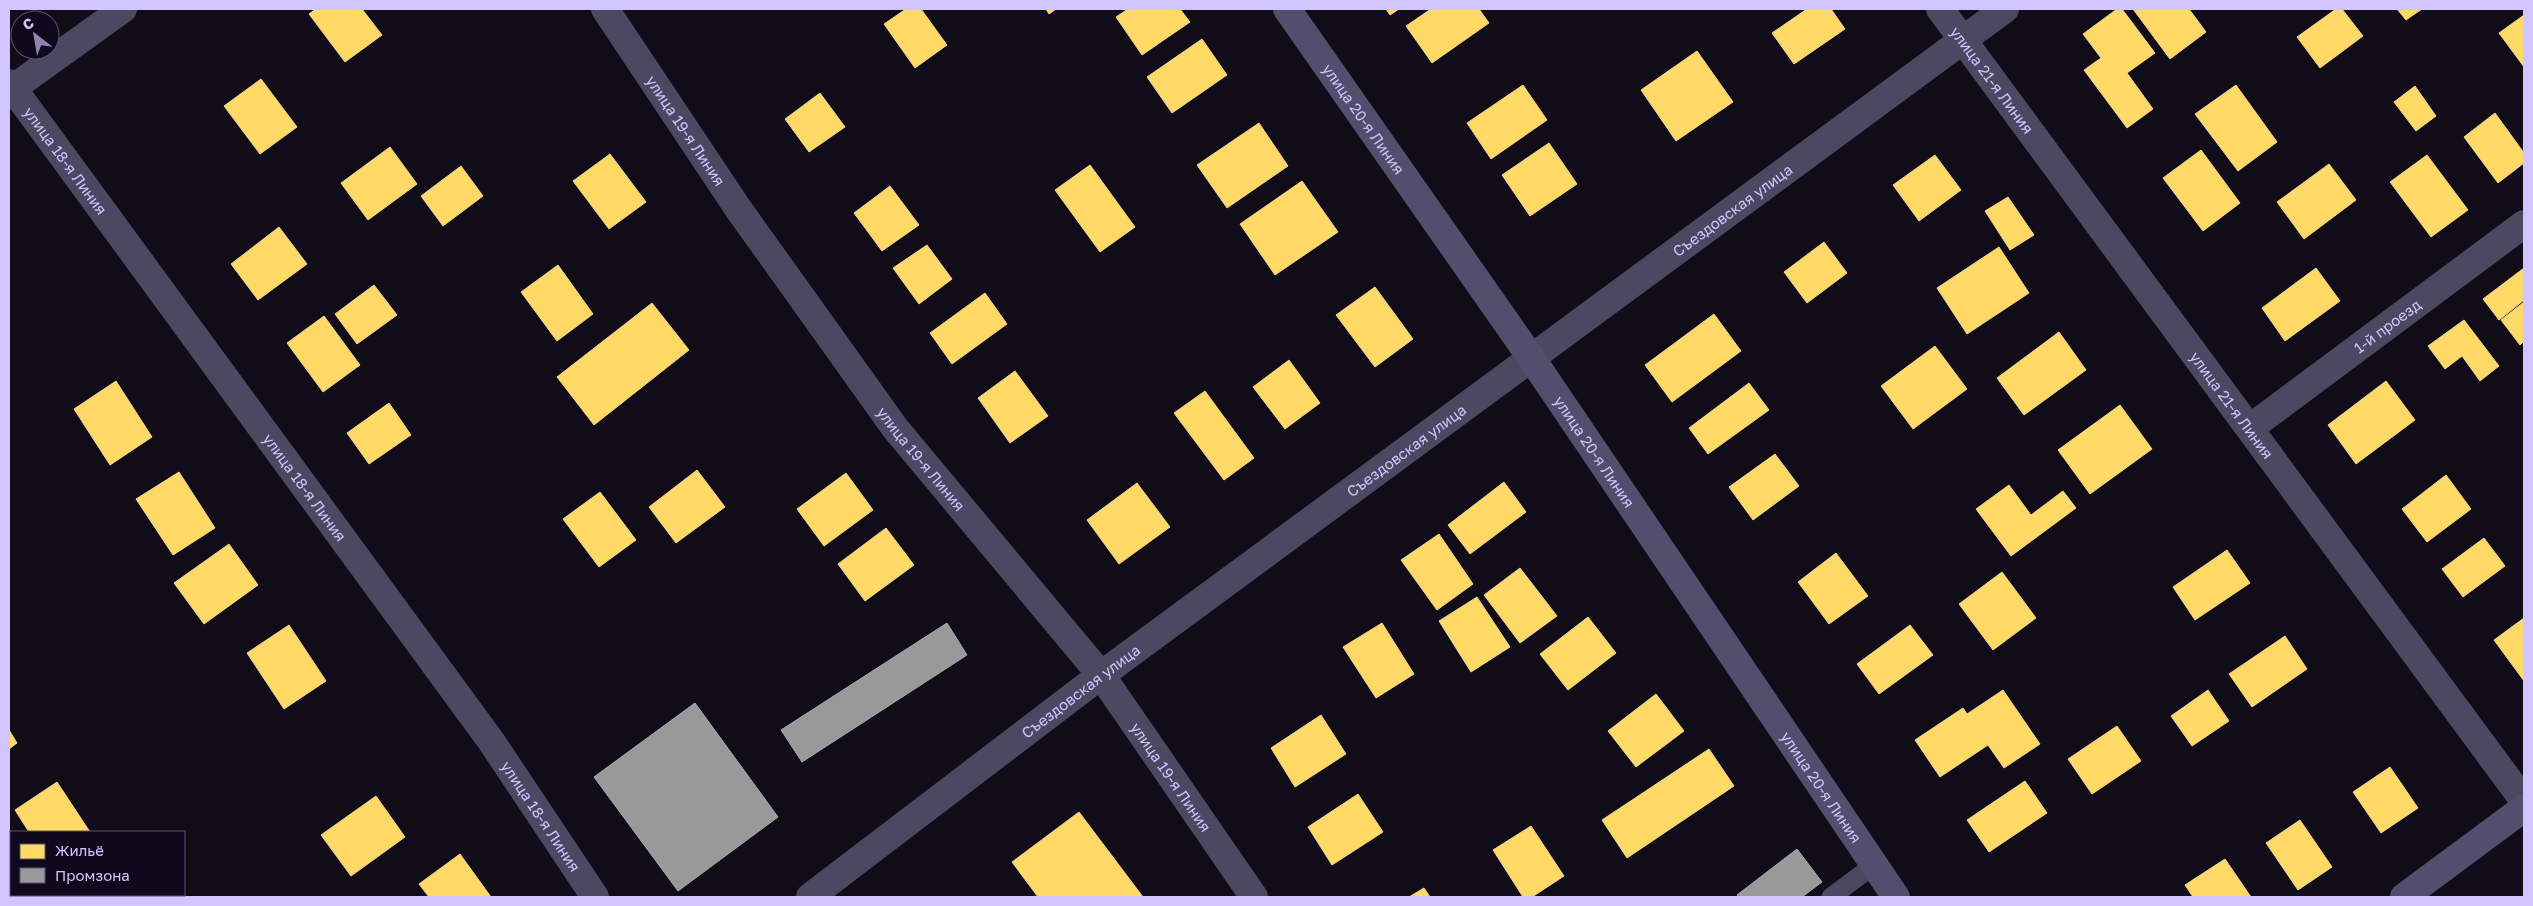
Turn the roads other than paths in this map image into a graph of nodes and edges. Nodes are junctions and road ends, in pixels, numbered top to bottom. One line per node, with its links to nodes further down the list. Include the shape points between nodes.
1 (123, 9): 7 (street)
2 (605, 9): 11 (street, улица 19-я Линия, via 736,207 895,428)
3 (1287, 9): 9 (main road, улица 20-я Линия)
4 (1940, 9): 6 (street, улица 21-я Линия)
5 (2005, 9): 6 (street, Съездовская улица)
6 (1962, 40): 9 (street, Съездовская улица); 10 (street, улица 21-я Линия)
7 (10, 88): 16 (street, улица 18-я Линия, via 491,741)
8 (2524, 224): 10 (street, 1-й проезд)
9 (1532, 359): 11 (street, Съездовская улица); 14 (main road, улица 20-я Линия)
10 (2250, 428): 12 (street, улица 21-я Линия)
11 (1101, 675): 17 (street, Съездовская улица); 18 (street, улица 19-я Линия)
12 (2524, 801)
13 (2524, 808): 15 (main road)
14 (1874, 865): 19 (lane); 20 (main road, улица 20-я Линия)
15 (2420, 892)
16 (595, 897)
17 (810, 897)
18 (1254, 897)
19 (1831, 897)
20 (1896, 897)

